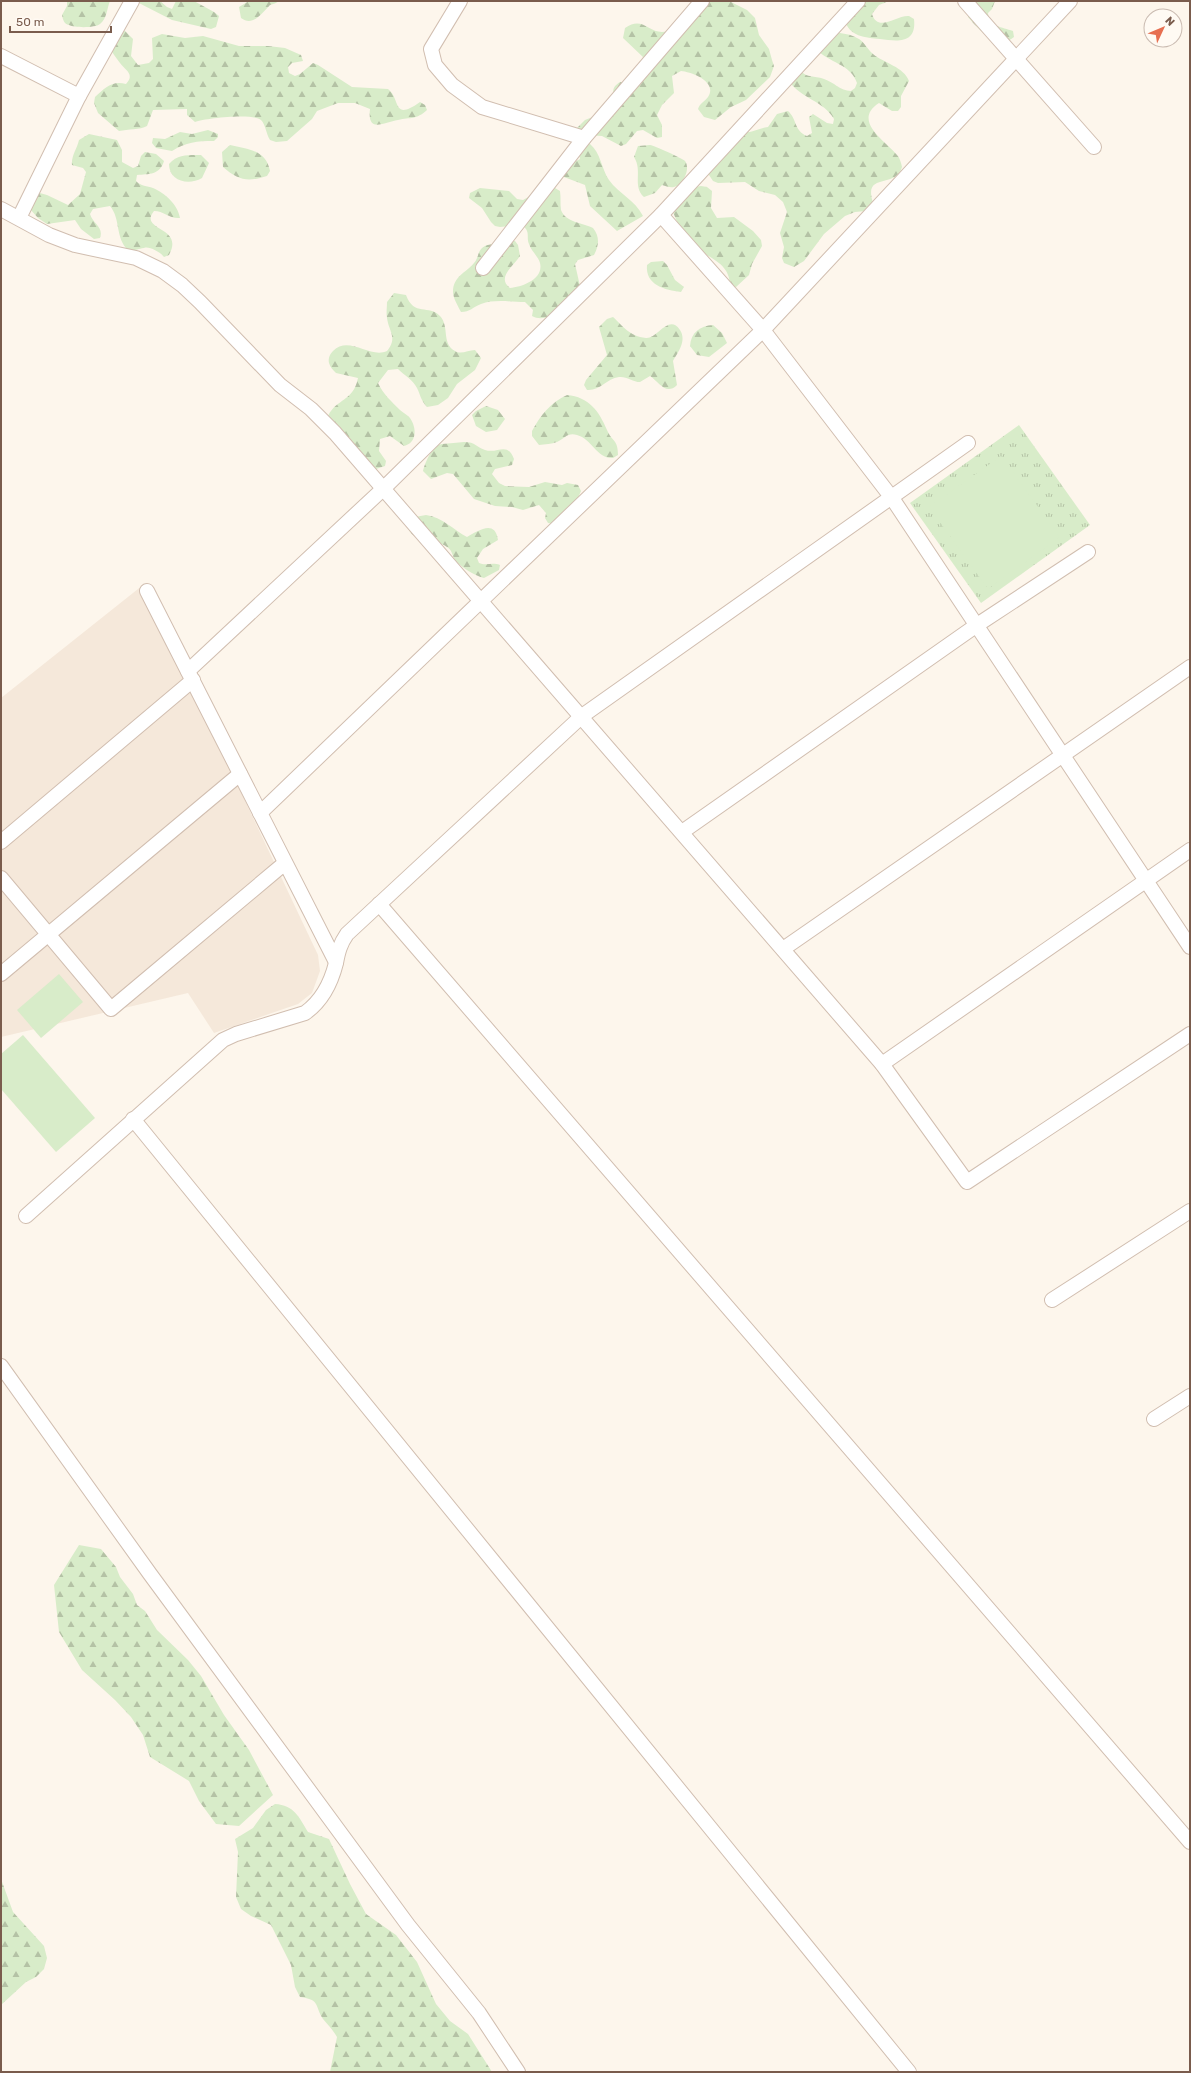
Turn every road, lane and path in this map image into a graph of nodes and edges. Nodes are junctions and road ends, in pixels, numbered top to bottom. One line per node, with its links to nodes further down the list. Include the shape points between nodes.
1 (132, 1): 9 (street)
2 (460, 1): 10 (street, via 430,49 435,65 452,85 482,107)
3 (702, 1): 10 (street)
4 (858, 1): 13 (street)
5 (965, 1): 8 (street)
6 (1070, 1): 8 (street)
7 (1, 56): 9 (street)
8 (1016, 59): 11 (street); 16 (street)
9 (79, 96): 14 (street)
10 (584, 138): 15 (street)
11 (1094, 147)
12 (1, 209): 14 (street)
13 (661, 215): 16 (street); 18 (street)
14 (19, 218): 18 (street, via 50,235 76,244 149,263 182,285 280,385 335,432)
15 (483, 268)
16 (763, 330): 19 (street); 22 (street)
17 (968, 444): 19 (street)
18 (384, 488): 22 (street); 25 (street)
19 (892, 498): 23 (street); 26 (street)
20 (1088, 552): 23 (street)
21 (147, 590): 25 (street)
22 (482, 601): 26 (street); 29 (street)
23 (978, 624): 27 (street); 30 (street)
24 (1190, 667): 27 (street)
25 (190, 676): 28 (street); 31 (street)
26 (582, 716): 30 (street); 36 (street)
27 (1063, 754): 35 (street); 39 (street)
28 (240, 774): 29 (street); 37 (street)
29 (260, 813): 33 (street)
30 (682, 832): 39 (street)
31 (1, 842)
32 (1190, 850): 35 (street)
33 (285, 863): 37 (street, via 111,1010); 40 (street)
34 (1, 878): 37 (street)
35 (1146, 880): 38 (street); 43 (street)
36 (379, 904): 40 (street, via 342,940); 51 (street)
37 (48, 935): 41 (street)
38 (1190, 946)
39 (783, 949): 43 (street)
40 (336, 962): 44 (street, via 324,994 313,1007 223,1040)
41 (1, 974)
42 (1190, 1034): 43 (street, via 967,1182)
43 (882, 1064)
44 (133, 1119): 46 (street); 53 (street)
45 (1190, 1211): 47 (street)
46 (26, 1216)
47 (1052, 1300)
48 (1, 1366): 52 (street, via 408,1925 479,2013)
49 (1190, 1396): 50 (street)
50 (1154, 1419)
51 (1190, 1842)
52 (518, 2072)
53 (909, 2072)

